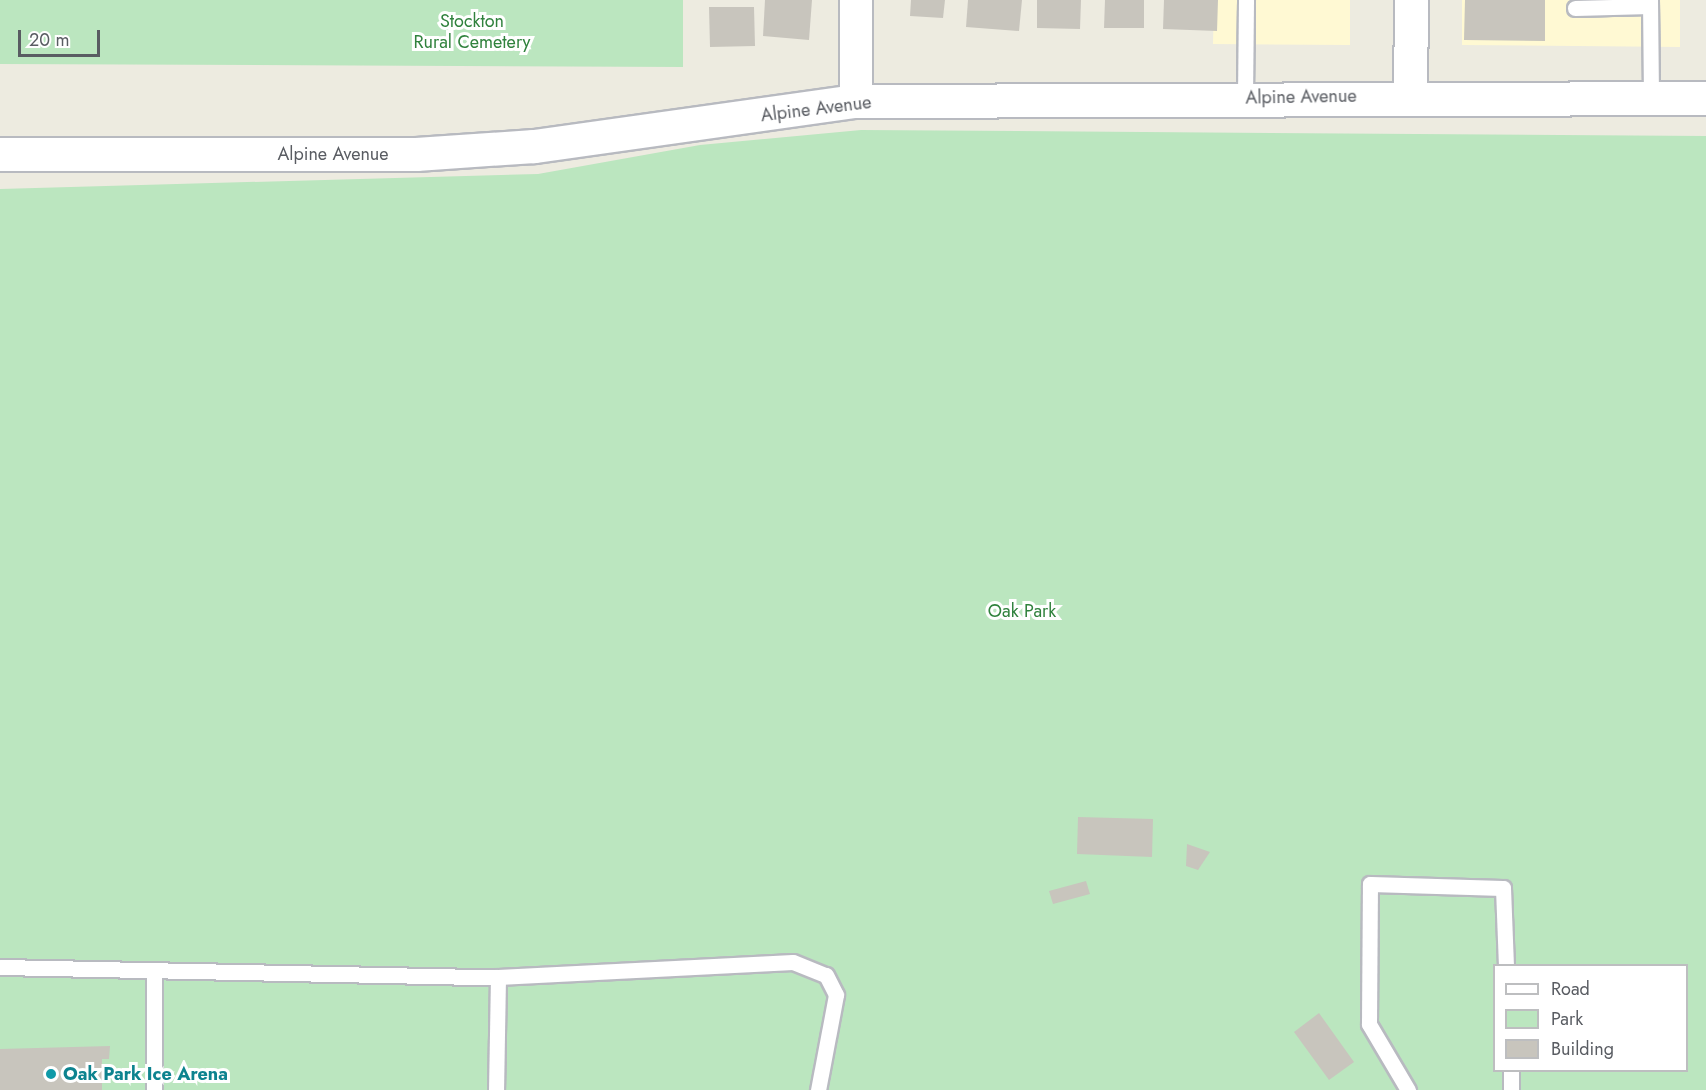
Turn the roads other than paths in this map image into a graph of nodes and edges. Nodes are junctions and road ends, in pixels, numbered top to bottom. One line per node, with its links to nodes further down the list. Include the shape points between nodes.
1 (856, 0): 10 (street)
2 (1246, 0): 7 (lane)
3 (1411, 0): 6 (street)
4 (1650, 3): 5 (lane); 8 (lane)
5 (1575, 8)
6 (1410, 96): 7 (street, Alpine Avenue); 8 (street, Alpine Avenue)
7 (1245, 97): 10 (street, Alpine Avenue)
8 (1651, 98): 9 (street, Alpine Avenue)
9 (1706, 98)
10 (856, 101): 11 (street, Alpine Avenue, via 534,146 416,153)
11 (0, 154)
12 (1506, 964): 20 (lane, via 1503,888 1370,884 1369,1024)
13 (0, 967): 14 (lane)
14 (154, 970): 15 (lane); 17 (lane)
15 (498, 977): 18 (lane); 19 (lane, via 793,962 826,975 836,995)
16 (1510, 1072): 21 (lane)
17 (154, 1090)
18 (496, 1090)
19 (818, 1090)
20 (1408, 1090)
21 (1511, 1090)

